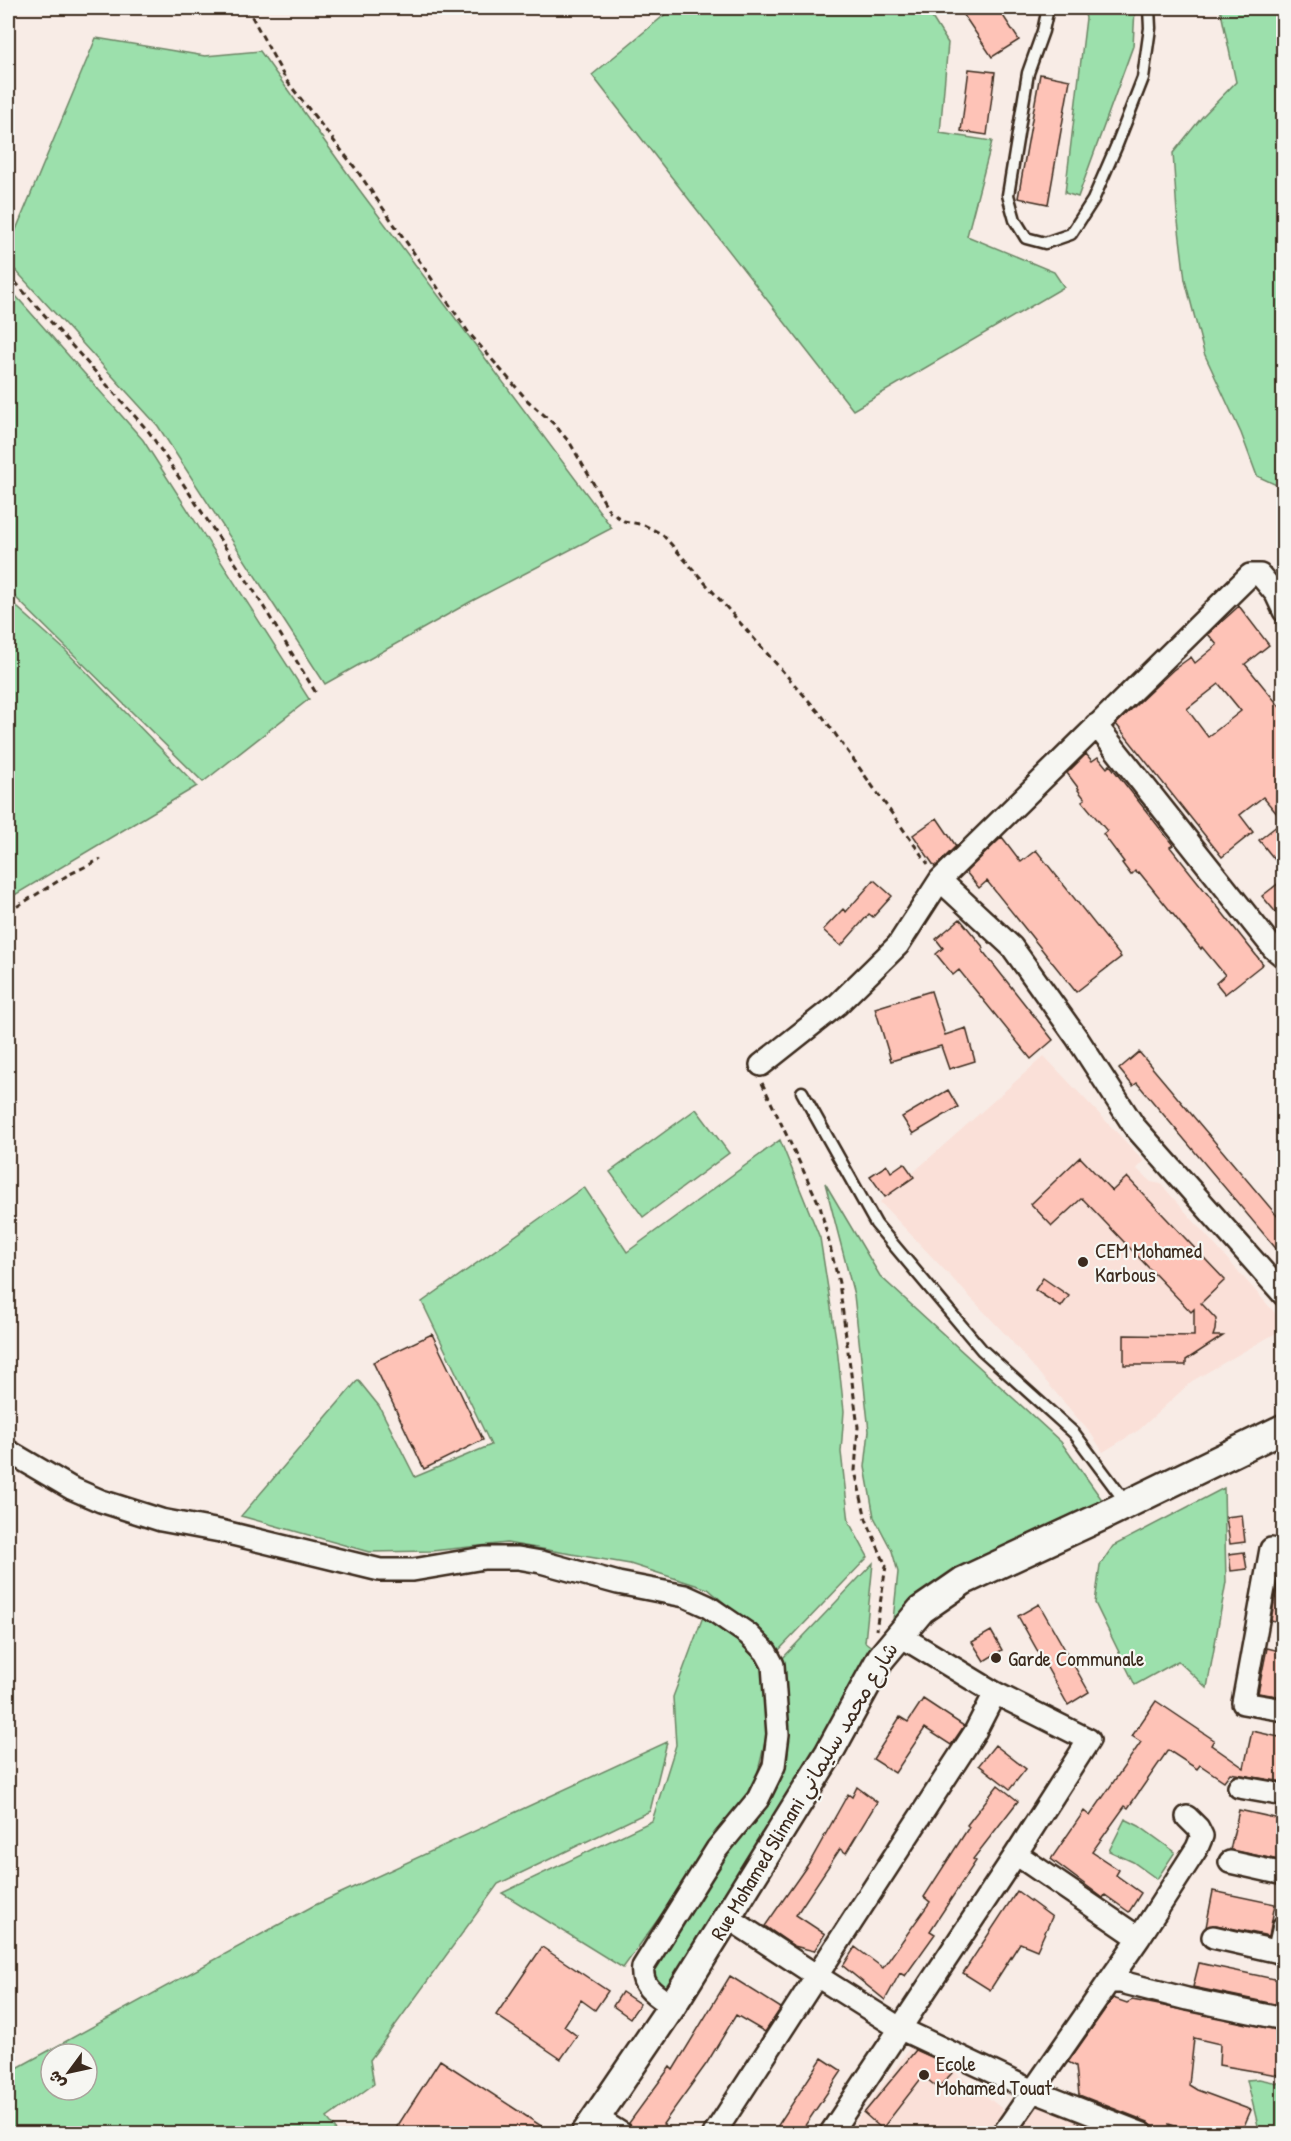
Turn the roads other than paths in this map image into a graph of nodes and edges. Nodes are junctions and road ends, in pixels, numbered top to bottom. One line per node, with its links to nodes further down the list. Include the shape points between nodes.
1 (1048, 8): 2 (lane, via 1028,73 1008,195 1015,220 1026,238 1045,243 1071,234 1093,200 1143,78)
2 (1149, 8)
3 (1284, 611): 4 (street, via 1260,575 1250,575)
4 (1096, 725): 5 (street); 6 (street)
5 (940, 880): 7 (street, via 898,945 838,1004); 9 (street, via 1012,947 1134,1126)
6 (1284, 957)
7 (761, 1065)
8 (802, 1092): 12 (lane, via 876,1224 982,1350 1074,1433)
9 (1284, 1295)
10 (1284, 1428): 12 (street, Rue Mohamed Slimani شارع محمد سليماني)
11 (8, 1451): 30 (street, via 71,1488 162,1520 380,1570 413,1570 484,1558 541,1562 685,1596 748,1634 773,1665 778,1734 774,1766 758,1799 723,1840 643,1967 642,1979 647,1988)
12 (1127, 1504): 14 (street, Rue Mohamed Slimani شارع محمد سليماني, via 963,1581 921,1610)
13 (1284, 1551): 16 (street, via 1271,1549 1243,1703)
14 (893, 1642): 15 (street); 23 (street, Rue Mohamed Slimani شارع محمد سليماني)
15 (995, 1693): 20 (street, via 1089,1740); 28 (street, via 975,1732)
16 (1284, 1710)
17 (1239, 1787): 18 (street)
18 (1284, 1795)
19 (1186, 1817): 26 (street, via 1202,1836)
20 (1016, 1854): 26 (street); 32 (street)
21 (1230, 1862): 22 (street)
22 (1284, 1874)
23 (727, 1917): 28 (street); 30 (street, Rue Mohamed Slimani شارع محمد سليماني)
24 (1284, 1926): 27 (street)
25 (1213, 1937): 27 (street)
26 (1139, 1938): 29 (street)
27 (1281, 1952)
28 (816, 1976): 32 (street); 36 (street)
29 (1109, 1982): 31 (street); 33 (street)
30 (672, 2006): 34 (street, Rue Mohamed Slimani شارع محمد سليماني)
31 (1284, 2019)
32 (901, 2029): 33 (street); 37 (street)
33 (1033, 2091): 38 (street); 39 (street)
34 (590, 2125): 35 (street)
35 (622, 2133)
36 (714, 2133)
37 (830, 2133)
38 (1003, 2133)
39 (1143, 2133)

